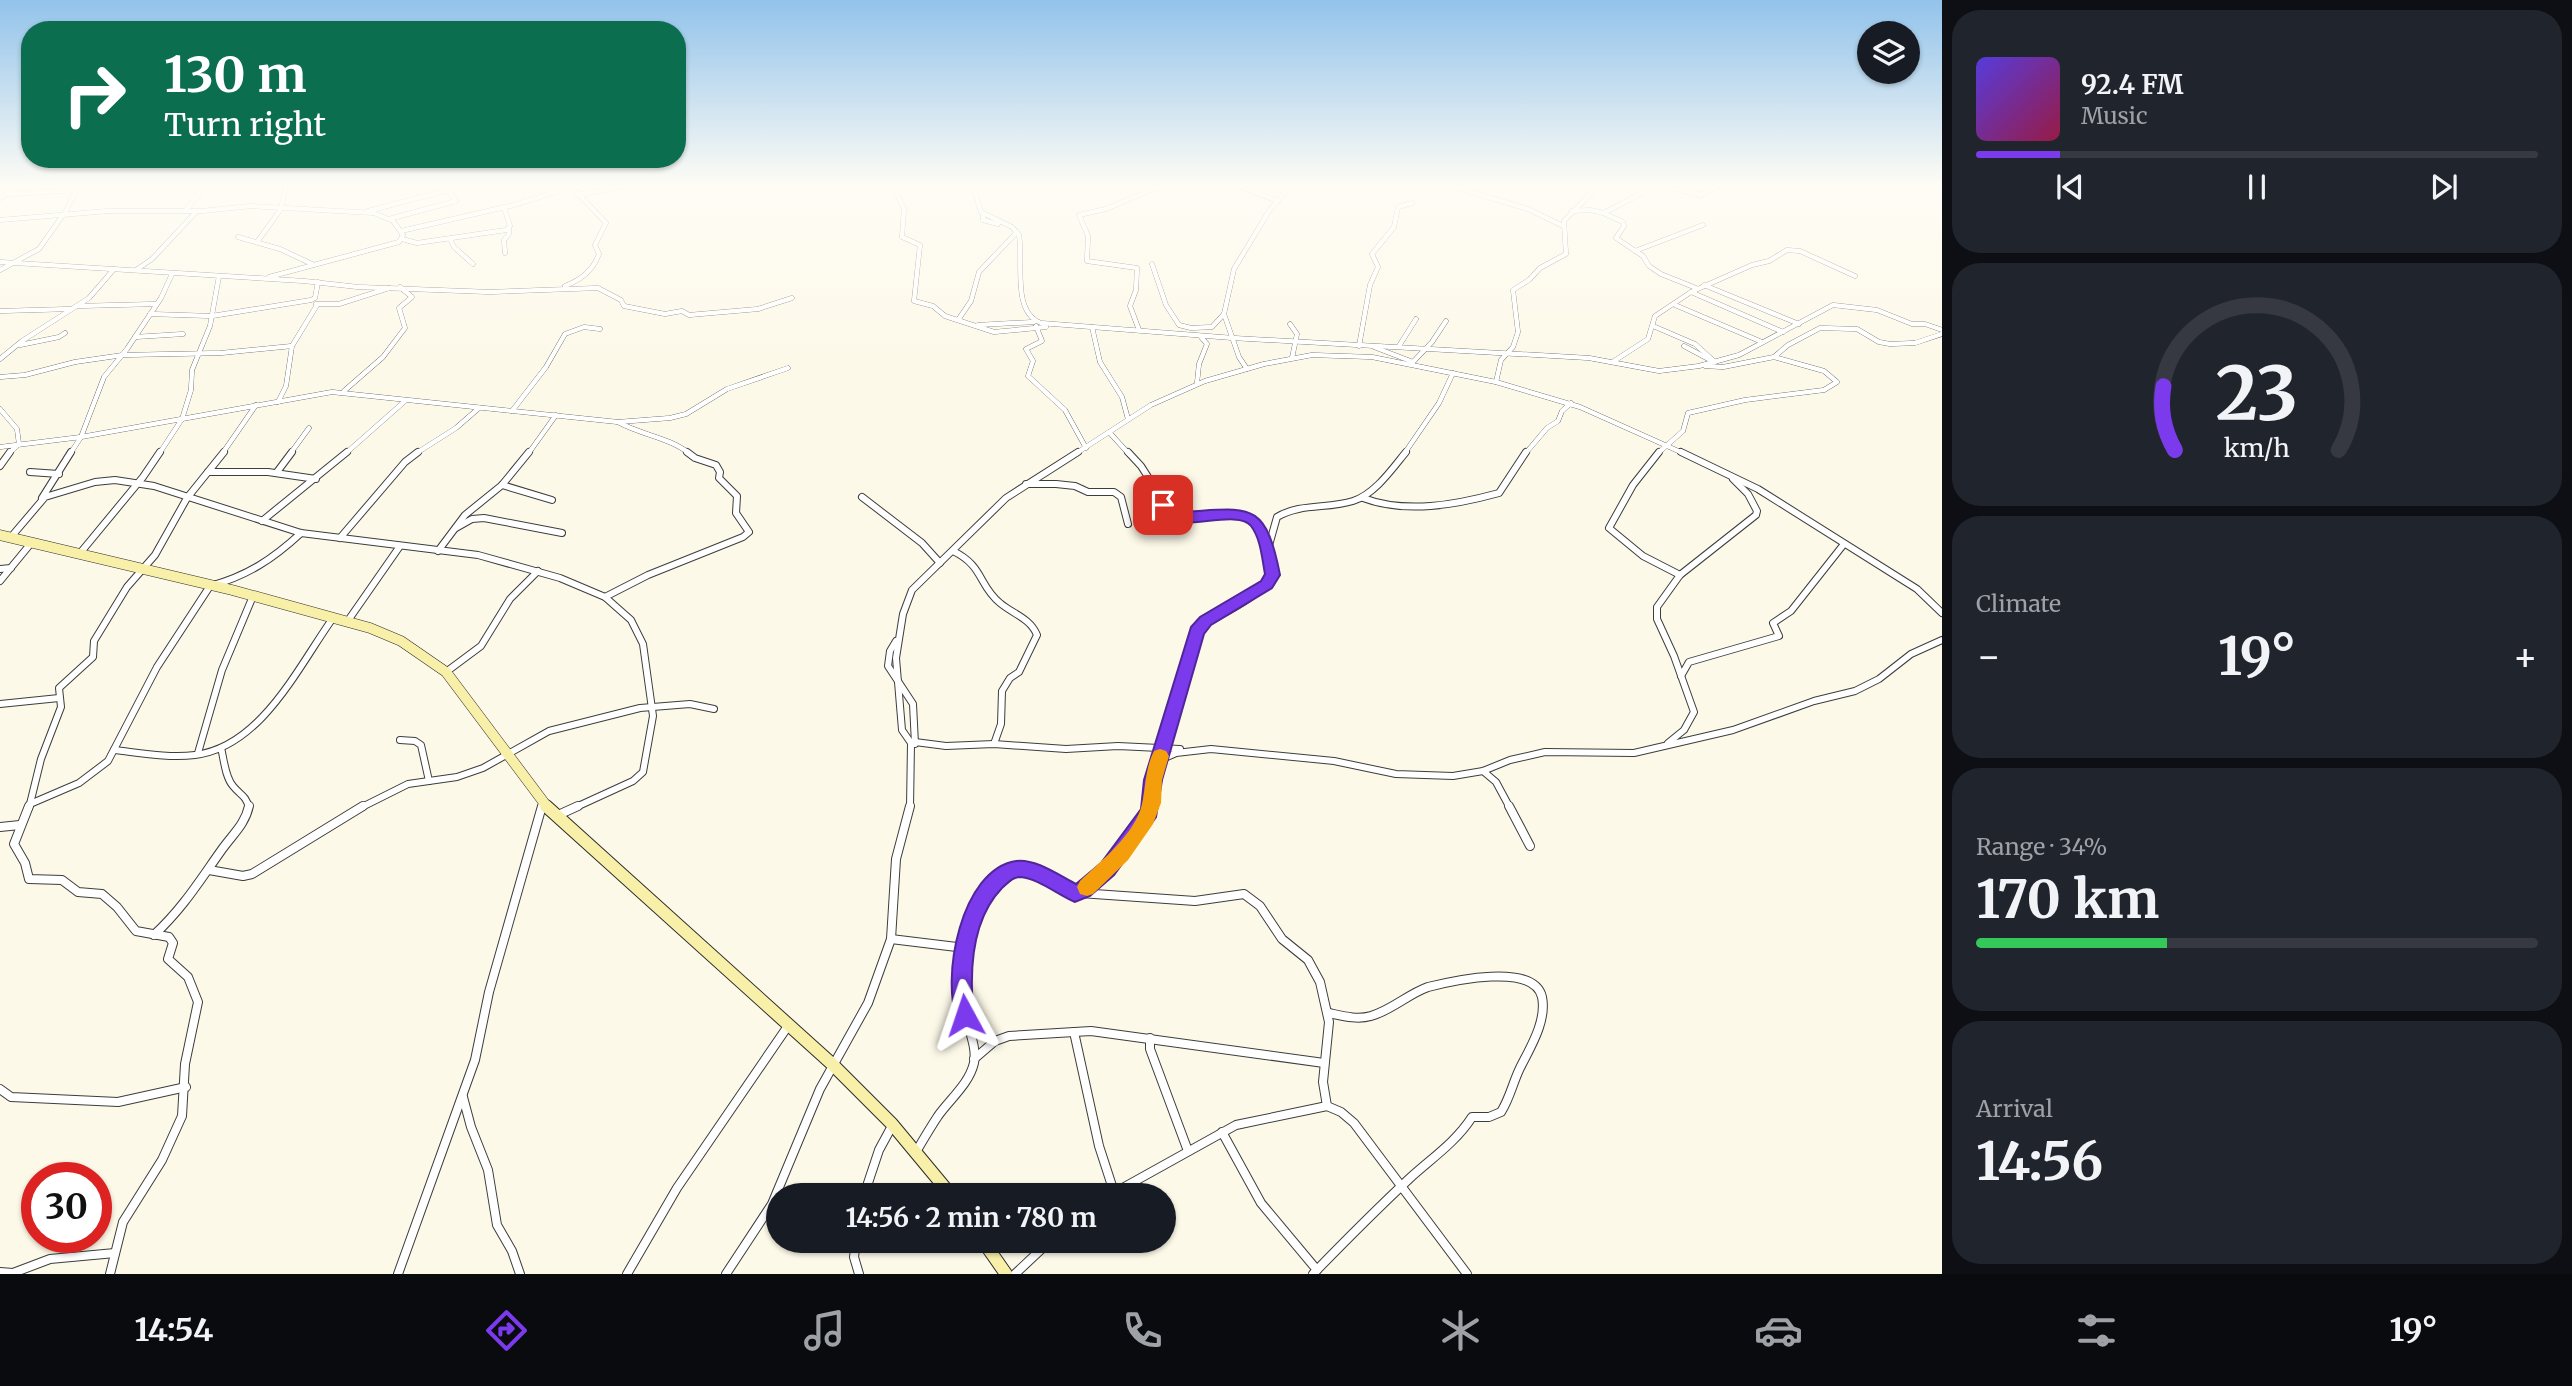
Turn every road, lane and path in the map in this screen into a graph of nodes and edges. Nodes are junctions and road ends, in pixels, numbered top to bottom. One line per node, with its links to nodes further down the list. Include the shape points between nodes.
1 (42, 244): 20 (street)
2 (166, 244): 26 (street)
3 (265, 244): 23 (street)
4 (384, 244): 23 (street)
5 (453, 244): 21 (street)
6 (504, 244): 18 (street)
7 (595, 244): 35 (street, via 599,254 592,270 572,284)
8 (919, 244): 47 (street, via 914,301)
9 (1005, 244): 47 (street, via 979,272 971,301)
10 (1020, 244): 49 (street, via 1024,304)
11 (1088, 244): 55 (street, via 1087,261 1137,268 1130,306)
12 (1249, 244): 44 (street, via 1236,265)
13 (1379, 244): 65 (street, via 1371,254 1378,267 1370,278)
14 (1565, 244): 73 (street, via 1566,254 1513,290 1518,332)
15 (1625, 244): 17 (street)
16 (1652, 244): 17 (street)
17 (1635, 251): 36 (street, via 1661,274)
18 (505, 253)
19 (0, 262): 20 (street)
20 (16, 263): 24 (street); 25 (street)
21 (473, 264)
22 (1153, 264): 44 (street, via 1164,302 1179,325 1212,327)
23 (314, 265): 30 (street)
24 (0, 270)
25 (113, 270): 26 (street); 41 (street)
26 (135, 271): 27 (street)
27 (172, 274): 28 (street); 39 (street)
28 (219, 276): 30 (street); 45 (street)
29 (1855, 276): 32 (street, via 1791,249)
30 (264, 279): 31 (street)
31 (318, 282): 33 (street); 38 (street)
32 (1704, 285): 36 (street); 51 (street)
33 (393, 286): 34 (street); 38 (street, via 343,303)
34 (400, 287): 35 (street); 90 (street, via 412,297 399,309 405,328 383,357)
35 (550, 290): 37 (street, via 602,289 624,306 692,315 762,308)
36 (1693, 290): 40 (street); 57 (street)
37 (792, 298)
38 (315, 302): 45 (street); 69 (street)
39 (156, 304): 41 (street); 43 (street)
40 (1675, 305): 52 (street, via 1655,316); 64 (street)
41 (74, 308): 42 (street); 68 (street)
42 (0, 311)
43 (150, 314): 45 (street); 61 (street)
44 (1224, 314): 62 (street)
45 (212, 316): 72 (street)
46 (1416, 318): 70 (street)
47 (958, 320): 49 (street, via 976,325)
48 (1446, 321): 71 (street)
49 (1035, 324): 53 (street); 108 (street, via 1042,341 1026,349 1033,361 1028,376 1065,410)
50 (1290, 324): 63 (street)
51 (1799, 324): 57 (street); 58 (street, via 1831,306 1845,306 1877,310)
52 (1654, 326): 79 (street, via 1648,339); 81 (street, via 1692,343)
53 (1092, 327): 55 (street); 100 (street, via 1100,362 1122,397)
54 (600, 329): 97 (street, via 584,327 565,334 547,367)
55 (1139, 330): 60 (street)
56 (65, 332): 68 (street)
57 (1783, 332): 64 (street)
58 (1942, 332): 76 (street, via 1915,343 1890,344 1857,329 1820,328)
59 (183, 334): 61 (street)
60 (1200, 336): 62 (street); 89 (street, via 1207,344)
61 (135, 337): 74 (street)
62 (1233, 338): 63 (street); 85 (street)
63 (1297, 340): 65 (street); 77 (street)
64 (1762, 342): 81 (street)
65 (1359, 344): 66 (street); 75 (street)
66 (1366, 344): 70 (street); 80 (street)
67 (1684, 345): 81 (street)
68 (14, 346): 78 (street)
69 (292, 346): 72 (street); 92 (street, via 286,386)
70 (1399, 346): 71 (street)
71 (1427, 348): 73 (street); 80 (street)
72 (198, 352): 74 (street); 99 (street)
73 (1508, 354): 79 (street); 88 (street, via 1501,360)
74 (123, 355): 87 (street); 104 (street, via 104,377)
75 (1359, 355): 77 (street); 84 (street)
76 (1774, 357): 82 (street, via 1723,367); 106 (street, via 1824,371 1838,382 1816,391 1692,411 1685,415 1683,431)
77 (1292, 358): 85 (street)
78 (0, 359)
79 (1614, 361): 82 (street, via 1654,371)
80 (1413, 362): 84 (street)
81 (1714, 362): 82 (street)
82 (1699, 366)
83 (788, 368): 101 (street, via 727,388 680,416)
84 (1427, 368): 86 (street)
85 (1247, 369): 89 (street)
86 (1452, 373): 88 (street); 121 (street, via 1446,395 1389,472)
87 (0, 377)
88 (1496, 382): 93 (street)
89 (1197, 383): 100 (street)
90 (344, 391): 91 (street); 92 (street)
91 (405, 401): 95 (street); 115 (street)
92 (278, 402): 94 (street)
93 (1571, 403): 106 (street); 121 (street, via 1530,446 1499,493 1405,508)
94 (256, 405): 99 (street); 111 (street)
95 (479, 408): 97 (street); 130 (street, via 405,462)
96 (0, 409): 105 (street, via 19,432)
97 (512, 411): 98 (street)
98 (556, 415): 101 (street); 118 (street)
99 (182, 419): 104 (street); 117 (street)
100 (1128, 419): 103 (street)
101 (618, 422): 147 (street, via 716,465 719,478 736,493 736,513 749,532)
102 (309, 428): 112 (street)
103 (1109, 432): 108 (street); 134 (street, via 1141,466 1173,516 1246,516 1258,524)
104 (81, 437): 105 (street); 114 (street)
105 (19, 444): 107 (street); 109 (street)
106 (1664, 445): 113 (street); 143 (street, via 1633,485 1609,528 1643,556)
107 (0, 447)
108 (1086, 449): 116 (street)
109 (0, 466)
110 (30, 472): 114 (street)
111 (208, 472): 112 (street); 120 (street)
112 (277, 472): 115 (street)
113 (1727, 473): 132 (street, via 1775,498); 143 (street, via 1748,494 1756,515)
114 (59, 474): 122 (street)
115 (316, 479): 124 (street)
116 (1024, 484): 125 (street, via 1114,492 1121,497); 136 (street)
117 (136, 485): 120 (street); 122 (street, via 100,481); 137 (street)
118 (502, 485): 123 (street); 128 (street)
119 (863, 497): 138 (street)
120 (187, 498): 124 (street); 139 (street)
121 (1363, 498): 134 (street, via 1283,513 1273,525)
122 (41, 500): 129 (street)
123 (552, 500)
124 (262, 521): 126 (street)
125 (1128, 524)
126 (301, 533): 130 (street); 145 (street, via 260,569)
127 (562, 533): 128 (street, via 484,518 467,521)
128 (449, 534): 135 (street)
129 (6, 536): 131 (street)
130 (340, 538): 133 (street)
131 (32, 542): 137 (street); 140 (street)
132 (1844, 544): 148 (street); 153 (street, via 1791,611 1773,623 1779,636 1693,660)
133 (400, 546): 135 (street); 150 (street)
134 (1268, 548): 164 (street, via 1273,575 1266,584 1206,621 1197,632)
135 (438, 551): 142 (street, via 478,555)
136 (953, 551): 138 (street); 161 (street, via 972,559 992,595 1026,620 1037,635 1019,671 1002,691 1001,724)
137 (82, 552): 139 (street)
138 (940, 562): 154 (street, via 912,590 898,639 888,653)
139 (145, 567): 145 (street); 155 (street, via 94,641 93,657 61,684)
140 (11, 568): 141 (street); 144 (street)
141 (0, 569)
142 (538, 570): 147 (street); 152 (street, via 510,599 481,646)
143 (1680, 575): 153 (street, via 1656,612)
144 (0, 581)
145 (210, 586): 146 (street); 165 (street, via 157,667)
146 (253, 596): 149 (street); 167 (street, via 222,670)
147 (605, 597): 157 (street, via 638,632)
148 (1940, 609)
149 (333, 618): 150 (street); 163 (street, via 274,701)
150 (347, 622): 152 (street, via 398,638)
151 (1942, 640): 162 (street, via 1911,654 1855,691)
152 (446, 672): 169 (street)
153 (1681, 676): 162 (street, via 1692,703 1692,720)
154 (897, 681): 160 (street, via 914,709); 168 (street, via 902,730)
155 (59, 698): 156 (street); 174 (street, via 61,707)
156 (0, 704)
157 (653, 706): 158 (street, via 690,704); 169 (street, via 549,731); 175 (street, via 643,772 633,781)
158 (714, 709)
159 (400, 740): 172 (street, via 421,745)
160 (915, 742): 161 (street, via 955,747); 168 (street)
161 (994, 744): 164 (street)
162 (1664, 746): 171 (street, via 1618,754 1545,752)
163 (221, 748): 167 (street); 179 (street, via 229,779 247,800 249,813)
164 (1163, 748): 166 (street); 170 (street)
165 (114, 750): 167 (street); 174 (street, via 96,773)
166 (1196, 750): 170 (street); 171 (street, via 1334,761 1396,774 1453,776)
167 (198, 753)
168 (912, 754): 182 (street, via 910,810 896,859)
169 (505, 755): 172 (street, via 465,775); 173 (street)
170 (1158, 761): 180 (street, via 1147,819 1108,869)
171 (1483, 771): 178 (street, via 1496,782)
172 (429, 781): 179 (street, via 377,797 252,874)
173 (543, 803): 175 (street); 193 (street)
174 (30, 804): 176 (street)
175 (556, 816): 185 (street)
176 (20, 825): 177 (street); 181 (street, via 14,849 30,878 62,880 78,892 102,894 131,927)
177 (0, 827)
178 (1530, 846)
179 (209, 870): 181 (street, via 180,911)
180 (1079, 892): 183 (street, via 1024,869 1005,873 991,884 976,908); 184 (street, via 1169,901 1252,897 1281,938 1310,963)
181 (154, 934): 191 (street, via 172,939 168,959 181,968 198,1002 185,1064)
182 (891, 939): 183 (street); 190 (street, via 868,1003)
183 (965, 948): 188 (street, via 962,992)
184 (1329, 1013): 189 (street); 203 (street, via 1370,1017 1413,993 1474,978 1514,978 1529,982 1540,992 1539,1026 1506,1105 1496,1115 1472,1117 1459,1138)
185 (789, 1026): 190 (street); 213 (street, via 677,1188)
186 (1074, 1032): 187 (street); 188 (street, via 1009,1036 995,1041); 201 (street)
187 (1150, 1038): 189 (street); 197 (street, via 1150,1049)
188 (974, 1059): 198 (street, via 964,1084)
189 (1324, 1063): 194 (street)
190 (832, 1064): 195 (street); 214 (street, via 772,1204)
191 (186, 1087): 192 (street, via 117,1102); 204 (street, via 176,1134 123,1222)
192 (2, 1095)
193 (462, 1095): 211 (street); 212 (street, via 490,1180 497,1224)
194 (1327, 1106): 196 (street); 203 (street, via 1354,1123)
195 (892, 1125): 198 (street); 199 (street)
196 (1222, 1132): 197 (street); 209 (street, via 1261,1203)
197 (1188, 1151): 202 (street)
198 (916, 1152): 200 (street)
199 (868, 1183)
200 (941, 1183)
201 (1109, 1183)
202 (1131, 1183)
203 (1401, 1189): 209 (street); 218 (street)
204 (115, 1253): 208 (street, via 50,1259 13,1273); 210 (street)
205 (855, 1253): 215 (street)
206 (991, 1253): 216 (street)
207 (1037, 1253): 217 (street)
208 (0, 1272)
209 (1315, 1272)
210 (110, 1274)
211 (398, 1274)
212 (520, 1274)
213 (627, 1274)
214 (726, 1274)
215 (859, 1274)
216 (1006, 1274)
217 (1015, 1274)
218 (1467, 1274)

